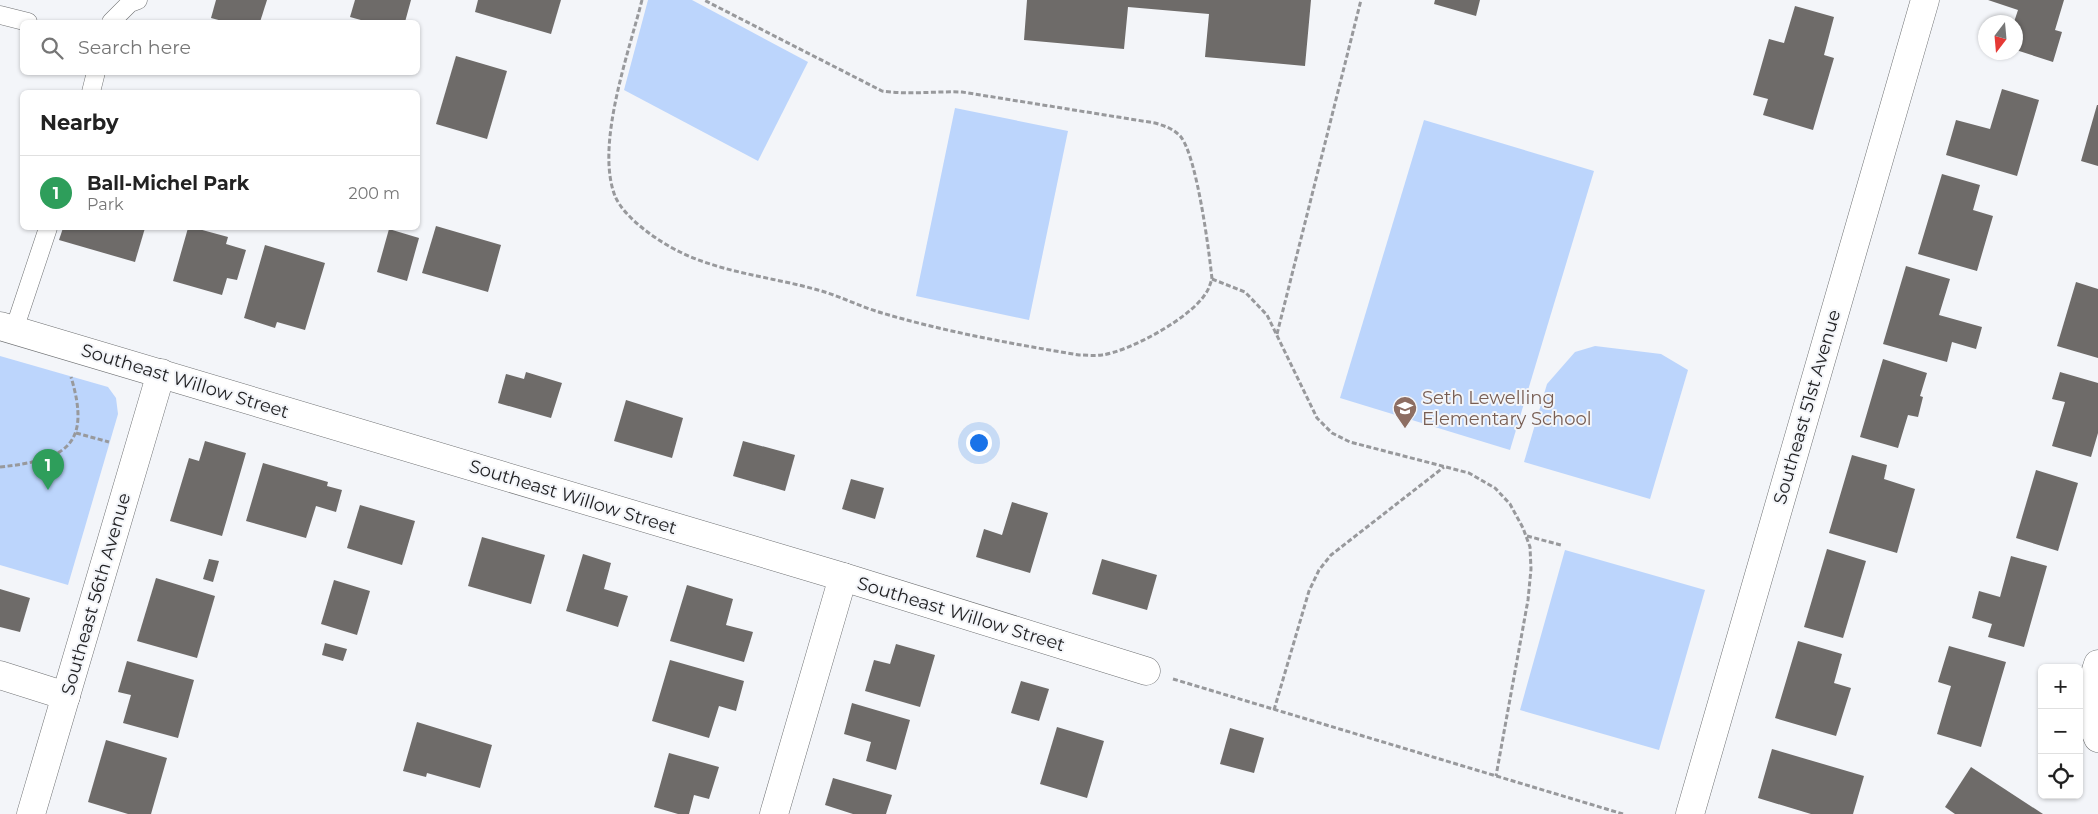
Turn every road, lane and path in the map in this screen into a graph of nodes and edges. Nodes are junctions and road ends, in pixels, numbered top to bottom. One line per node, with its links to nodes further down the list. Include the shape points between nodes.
1 (138, 0): 8 (lane, via 130,3)
2 (642, 0): 12 (path, via 612,117 608,160 615,197 639,227 679,252 717,266 818,290 911,321 1079,355 1102,355 1167,327 1192,310 1206,294)
3 (704, 0): 12 (path, via 882,91 970,93 1155,123 1172,129 1190,152)
4 (1361, 0): 14 (path)
5 (1925, 0): 32 (street, Southeast 51st Avenue)
6 (0, 15): 7 (lane)
7 (20, 20)
8 (112, 20)
9 (95, 75): 10 (lane)
10 (92, 90)
11 (47, 230): 13 (lane)
12 (1212, 279): 14 (path, via 1245,292 1267,314)
13 (7, 328): 15 (street, Southeast Willow Street)
14 (1277, 336): 18 (path, via 1316,418 1332,433 1350,442)
15 (57, 342): 16 (street, Southeast Willow Street); 17 (path, via 77,396 79,420 71,444 35,461)
16 (161, 374): 21 (street, Southeast Willow Street); 25 (street, Southeast 56th Avenue)
17 (0, 467)
18 (1444, 467): 19 (path, via 1469,473 1495,488 1510,504); 26 (path, via 1331,556 1319,570 1309,590)
19 (1526, 536): 20 (path); 28 (path, via 1531,569 1528,600)
20 (1561, 544)
21 (843, 577): 23 (street, Southeast Willow Street); 30 (street)
22 (2098, 664): 27 (street, via 2089,693 2088,717)
23 (1146, 671): 26 (path)
24 (0, 674): 25 (street)
25 (66, 696): 29 (street, Southeast 56th Avenue)
26 (1274, 710): 28 (path)
27 (2098, 738)
28 (1496, 776): 31 (path)
29 (31, 814)
30 (774, 814)
31 (1623, 814)
32 (1690, 814)

